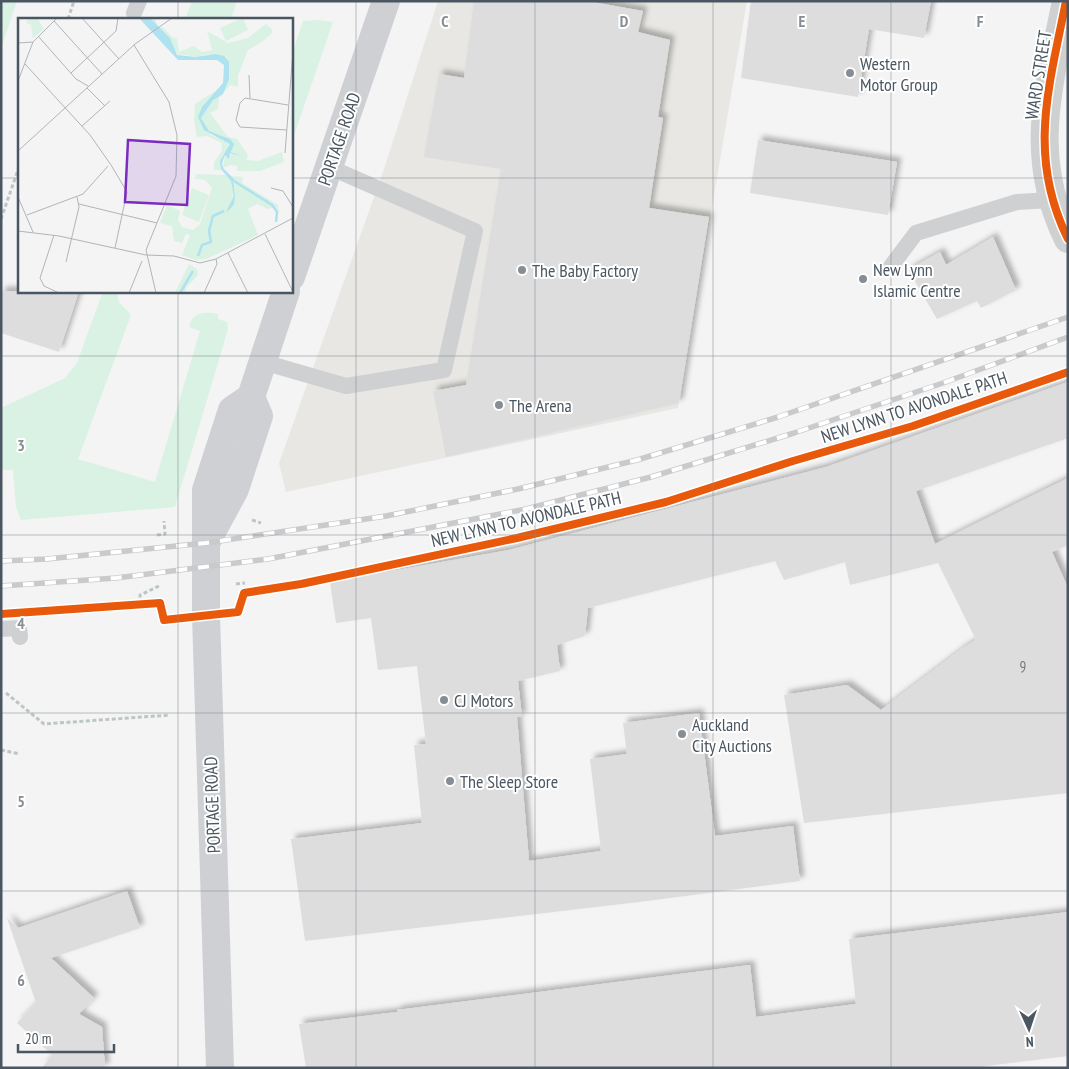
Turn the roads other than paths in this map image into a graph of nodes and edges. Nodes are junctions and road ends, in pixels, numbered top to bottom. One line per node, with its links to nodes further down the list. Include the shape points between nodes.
1 (386, 1): 3 (main road, PORTAGE ROAD)
2 (1066, 1): 4 (street, WARD STREET, via 1044,117 1045,168)
3 (329, 168): 7 (main road, PORTAGE ROAD); 9 (lane, via 475,231 444,370 346,386)
4 (1052, 200): 5 (street, WARD STREET); 6 (lane, via 1017,202 916,233)
5 (1068, 239)
6 (889, 270)
7 (292, 274)
8 (286, 292): 9 (main road, PORTAGE ROAD)
9 (263, 362): 12 (main road, PORTAGE ROAD, via 252,397 259,416 235,489 206,543)
10 (1, 629): 11 (lane, via 19,628)
11 (20, 637)
12 (220, 1068)

